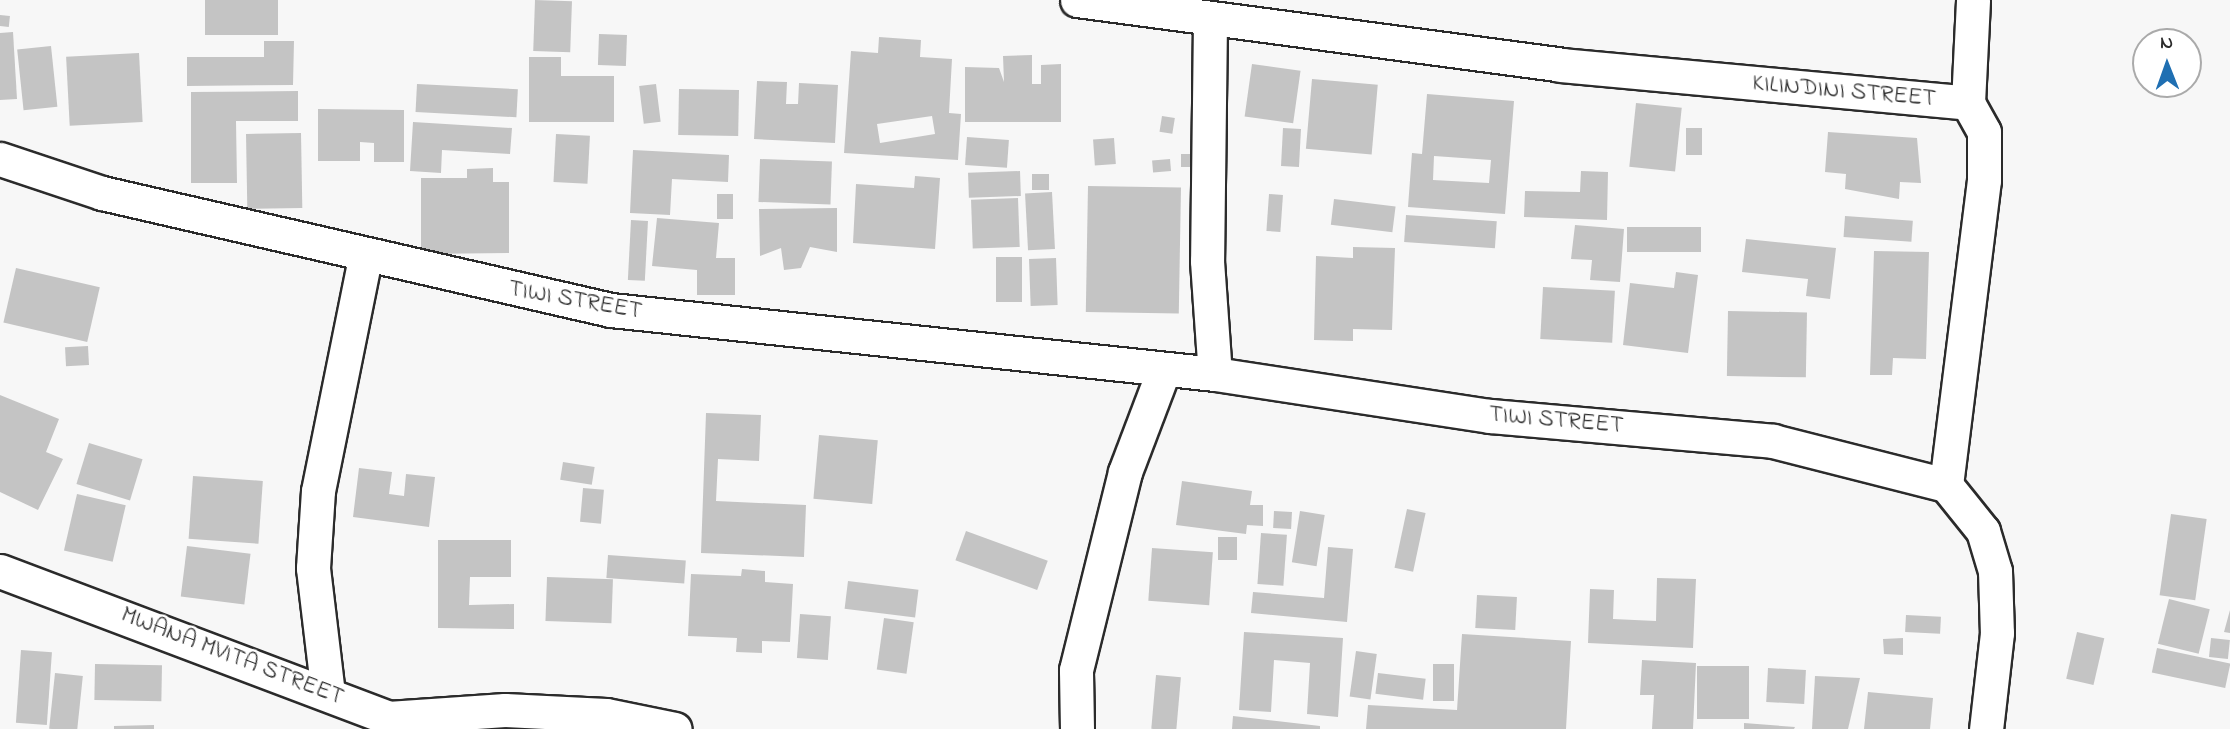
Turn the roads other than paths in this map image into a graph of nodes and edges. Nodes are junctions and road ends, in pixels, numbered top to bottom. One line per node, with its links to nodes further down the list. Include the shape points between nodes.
1 (1077, 0): 3 (street, KILINDINI STREET)
2 (1973, 0): 4 (street)
3 (1210, 21): 4 (street, KILINDINI STREET, via 1561,65); 8 (street, via 1207,261)
4 (1968, 103): 9 (street, KILINDINI STREET, via 1984,132 1984,180)
5 (0, 159): 6 (street, TIWI STREET, via 102,194)
6 (365, 258): 7 (street, TIWI STREET, via 611,310); 11 (street, via 317,491 313,568)
7 (1163, 372): 8 (street, TIWI STREET); 14 (street, via 1125,472 1076,670)
8 (1215, 374): 9 (street, TIWI STREET, via 1490,415 1773,441)
9 (1946, 485): 15 (street, via 1983,531 1995,571 1997,633)
10 (0, 570): 11 (street, MWANA MVITA STREET)
11 (328, 694): 12 (street, MWANA MVITA STREET)
12 (386, 724): 13 (street, MWANA MVITA STREET, via 505,710 606,715)
13 (675, 729)
14 (1077, 729)
15 (1986, 729)

